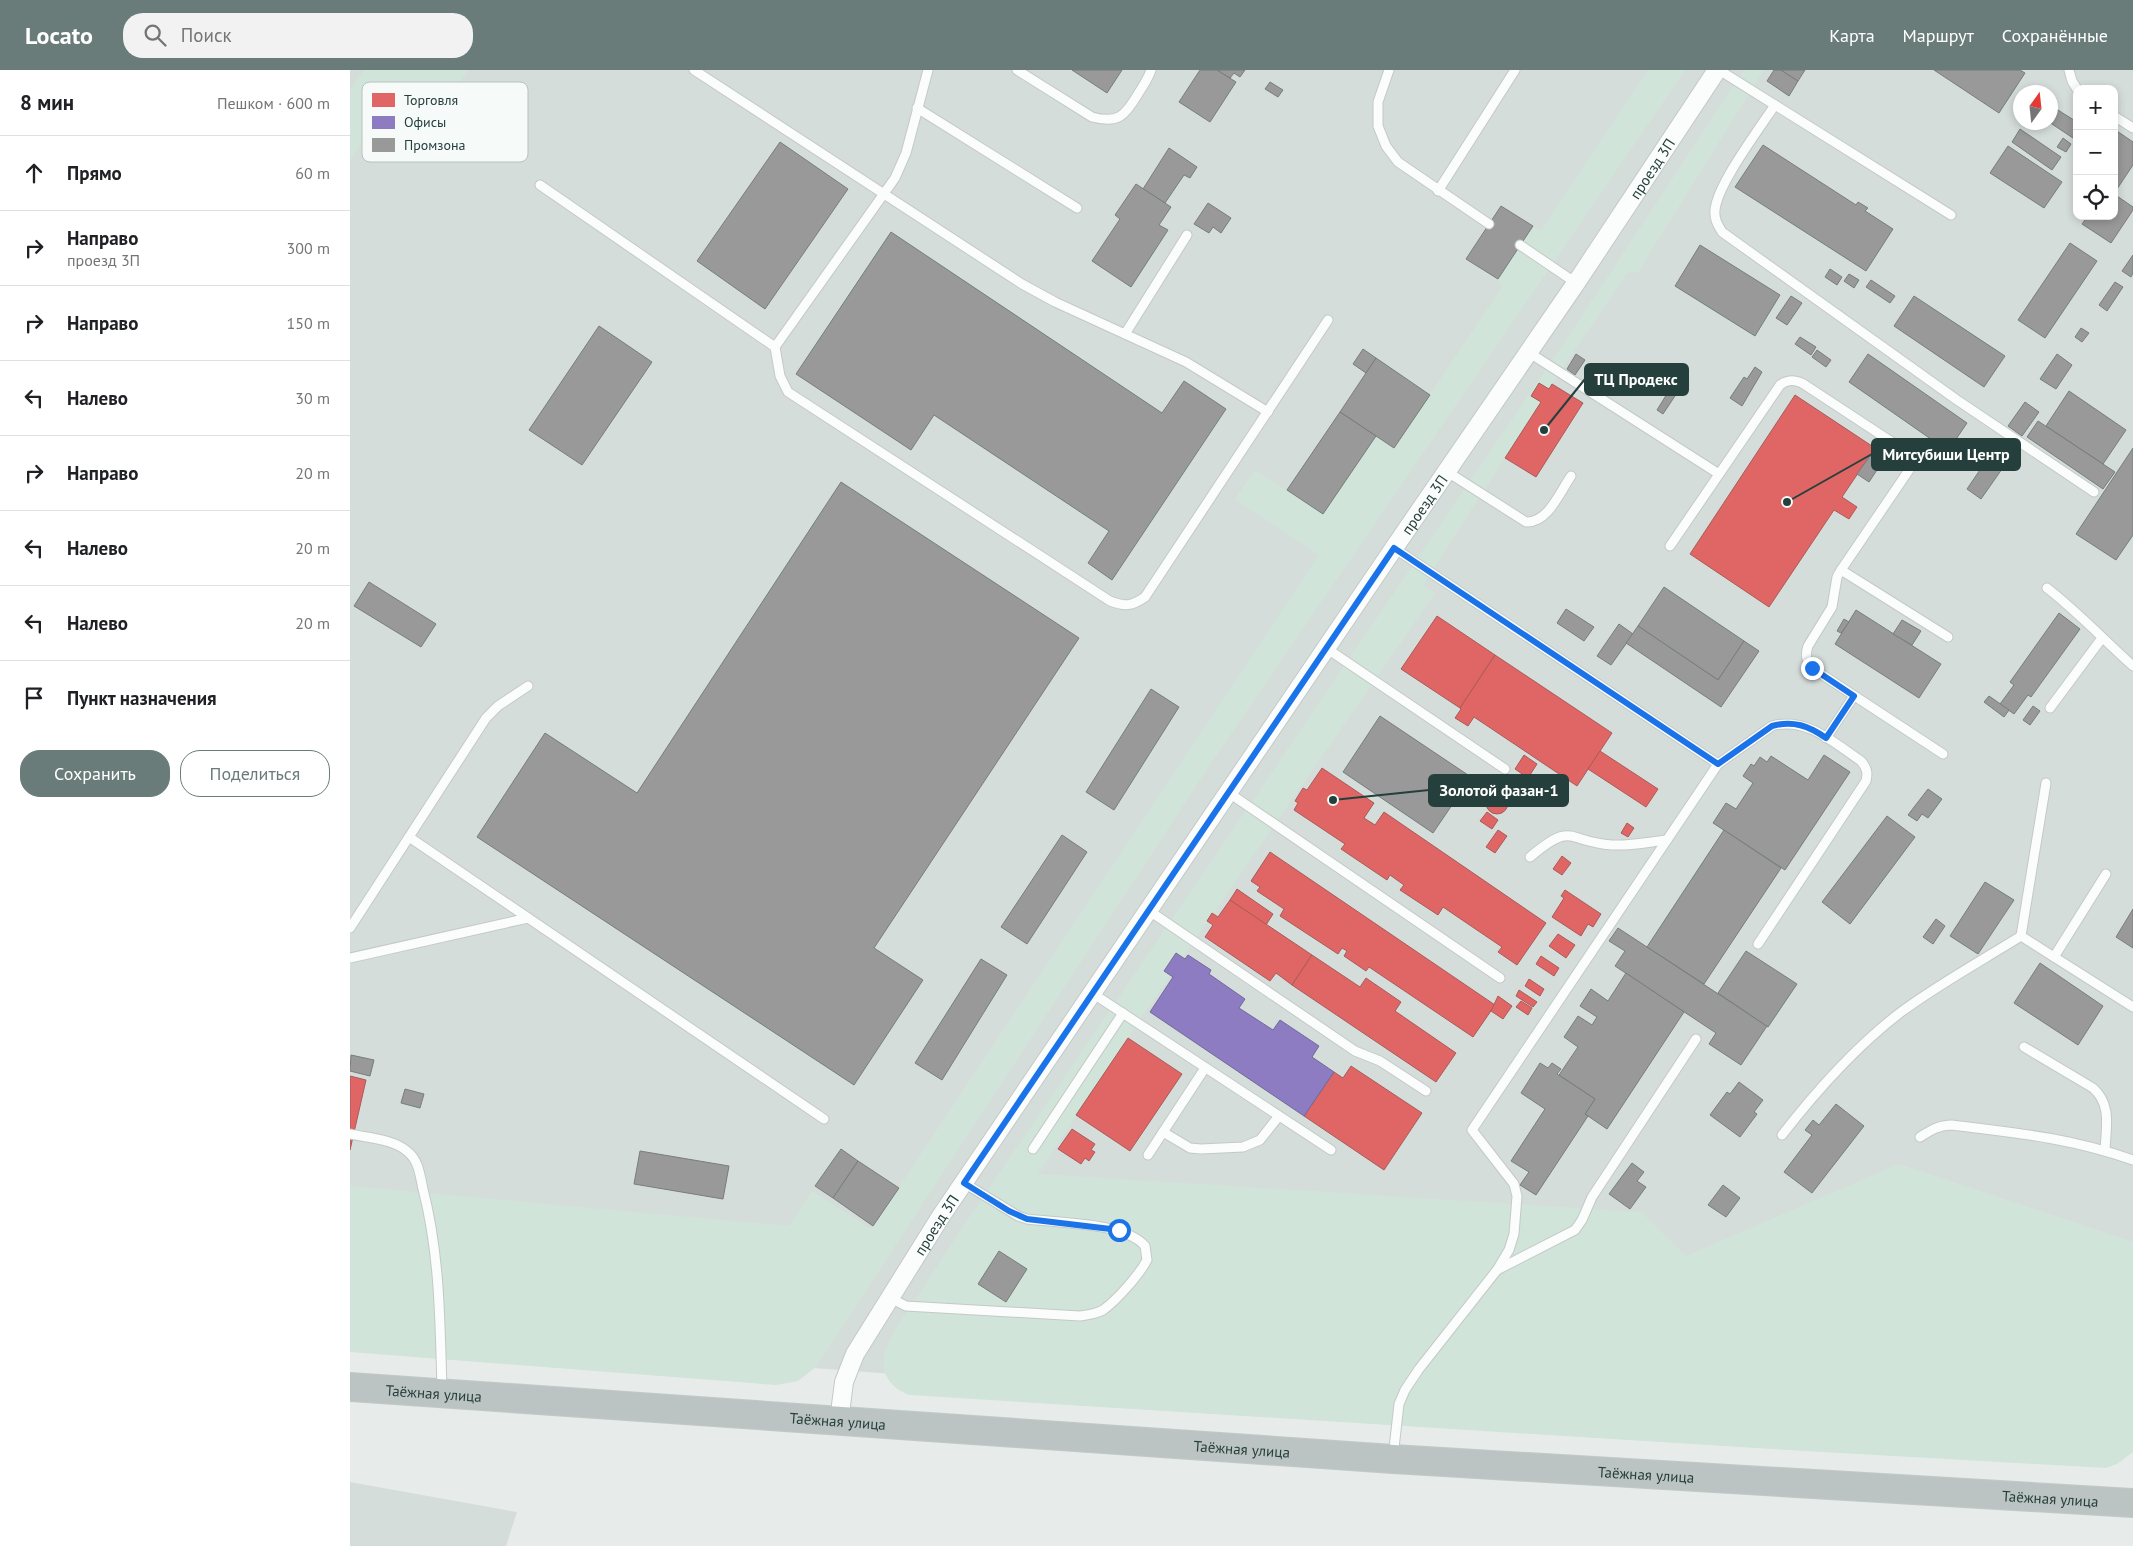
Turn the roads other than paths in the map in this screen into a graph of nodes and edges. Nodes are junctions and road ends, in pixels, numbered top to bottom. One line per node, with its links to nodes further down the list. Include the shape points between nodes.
1 (694, 70): 16 (lane)
2 (928, 70): 11 (lane)
3 (1017, 70): 4 (lane, via 1092,117 1105,121 1127,112)
4 (1152, 70)
5 (1389, 70): 15 (lane, via 1378,102 1378,126 1386,146 1398,162)
6 (1515, 70): 15 (lane)
7 (1718, 70): 10 (lane); 22 (street, проезд 3П)
8 (2069, 70): 9 (lane)
9 (2074, 85)
10 (1775, 105): 18 (lane); 31 (lane, via 1716,199 1714,212 1722,232 1957,400)
11 (917, 108): 16 (lane, via 906,153); 17 (lane)
12 (2118, 119): 13 (lane)
13 (2133, 128)
14 (540, 185): 25 (lane)
15 (1438, 191): 19 (lane)
16 (884, 194): 24 (lane, via 1022,284); 25 (lane)
17 (1077, 208)
18 (1951, 216)
19 (1489, 224)
20 (1187, 234): 24 (lane)
21 (1520, 245): 22 (lane)
22 (1576, 283): 26 (street, проезд 3П)
23 (1328, 320): 27 (lane)
24 (1125, 334): 27 (lane, via 1186,362)
25 (775, 347): 27 (lane, via 780,376 788,392 1121,606 1134,605 1146,597)
26 (1528, 352): 28 (street, проезд 3П); 29 (lane)
27 (1268, 412)
28 (1446, 471): 30 (lane, via 1526,522 1533,523 1546,514); 33 (street, проезд 3П)
29 (1719, 474): 32 (lane); 34 (lane, via 1786,381 1802,383 1904,450 1911,463 1909,470)
30 (1571, 476)
31 (2094, 492)
32 (1670, 546)
33 (1394, 548): 38 (street, проезд 3П); 45 (lane)
34 (1840, 570): 36 (lane); 41 (lane, via 1830,612 1806,654 1812,668)
35 (2047, 588): 37 (lane, via 2073,608)
36 (1948, 637)
37 (2102, 638): 39 (lane); 42 (lane)
38 (1326, 648): 46 (lane); 48 (street, проезд 3П)
39 (2133, 666)
40 (528, 686): 49 (lane, via 486,718)
41 (1854, 696): 43 (lane); 44 (lane)
42 (2050, 708)
43 (1826, 738): 45 (lane, via 1804,726 1782,723 1772,726); 57 (lane, via 1866,766 1866,782)
44 (1943, 754)
45 (1718, 764): 50 (lane)
46 (1505, 769)
47 (2046, 783): 56 (lane)
48 (1229, 793): 53 (street, проезд 3П); 60 (lane)
49 (409, 837): 54 (lane); 55 (lane)
50 (1667, 840): 51 (lane, via 1616,845 1566,835 1549,841); 80 (lane, via 1472,1130 1514,1184 1517,1196 1514,1234)
51 (1530, 857)
52 (2106, 874): 58 (lane)
53 (1148, 910): 61 (street, проезд 3П); 67 (lane, via 1355,1051 1380,1061)
54 (528, 918): 59 (lane); 69 (lane)
55 (350, 928)
56 (2021, 936): 58 (lane); 72 (lane, via 1927,994 1881,1028 1815,1092)
57 (1758, 944)
58 (2054, 957): 62 (lane)
59 (350, 958)
60 (1500, 978)
61 (1092, 993): 63 (lane); 79 (street, проезд 3П)
62 (2133, 1007)
63 (1123, 1014): 66 (lane); 74 (lane)
64 (1696, 1039): 80 (lane, via 1592,1197 1575,1230)
65 (2024, 1047): 76 (lane, via 2102,1096 2106,1107)
66 (1205, 1068): 68 (lane); 70 (lane)
67 (1426, 1091)
68 (1279, 1116): 70 (lane, via 1260,1140 1243,1147 1190,1148); 75 (lane)
69 (824, 1119)
70 (1164, 1132): 77 (lane)
71 (350, 1134): 83 (lane, via 395,1144 407,1150 416,1161 436,1252)
72 (1782, 1135)
73 (1920, 1137): 76 (lane, via 1934,1128 1952,1125 2048,1136)
74 (1033, 1149)
75 (1331, 1150)
76 (2105, 1150): 78 (lane)
77 (1148, 1155)
78 (2133, 1160)
79 (964, 1183): 81 (street, проезд 3П); 81 (lane, via 1027,1219 1106,1228 1132,1236 1145,1246 1146,1260 1114,1300 1094,1314 943,1309 906,1306)
80 (1497, 1270): 85 (lane, via 1405,1390 1399,1404)
81 (890, 1298): 84 (street, проезд 3П, via 848,1368)
82 (350, 1387): 83 (highway, Таёжная улица)
83 (442, 1393): 84 (highway, Таёжная улица)
84 (839, 1421): 85 (highway, Таёжная улица)
85 (1393, 1459): 86 (highway, Таёжная улица)
86 (2133, 1503)

